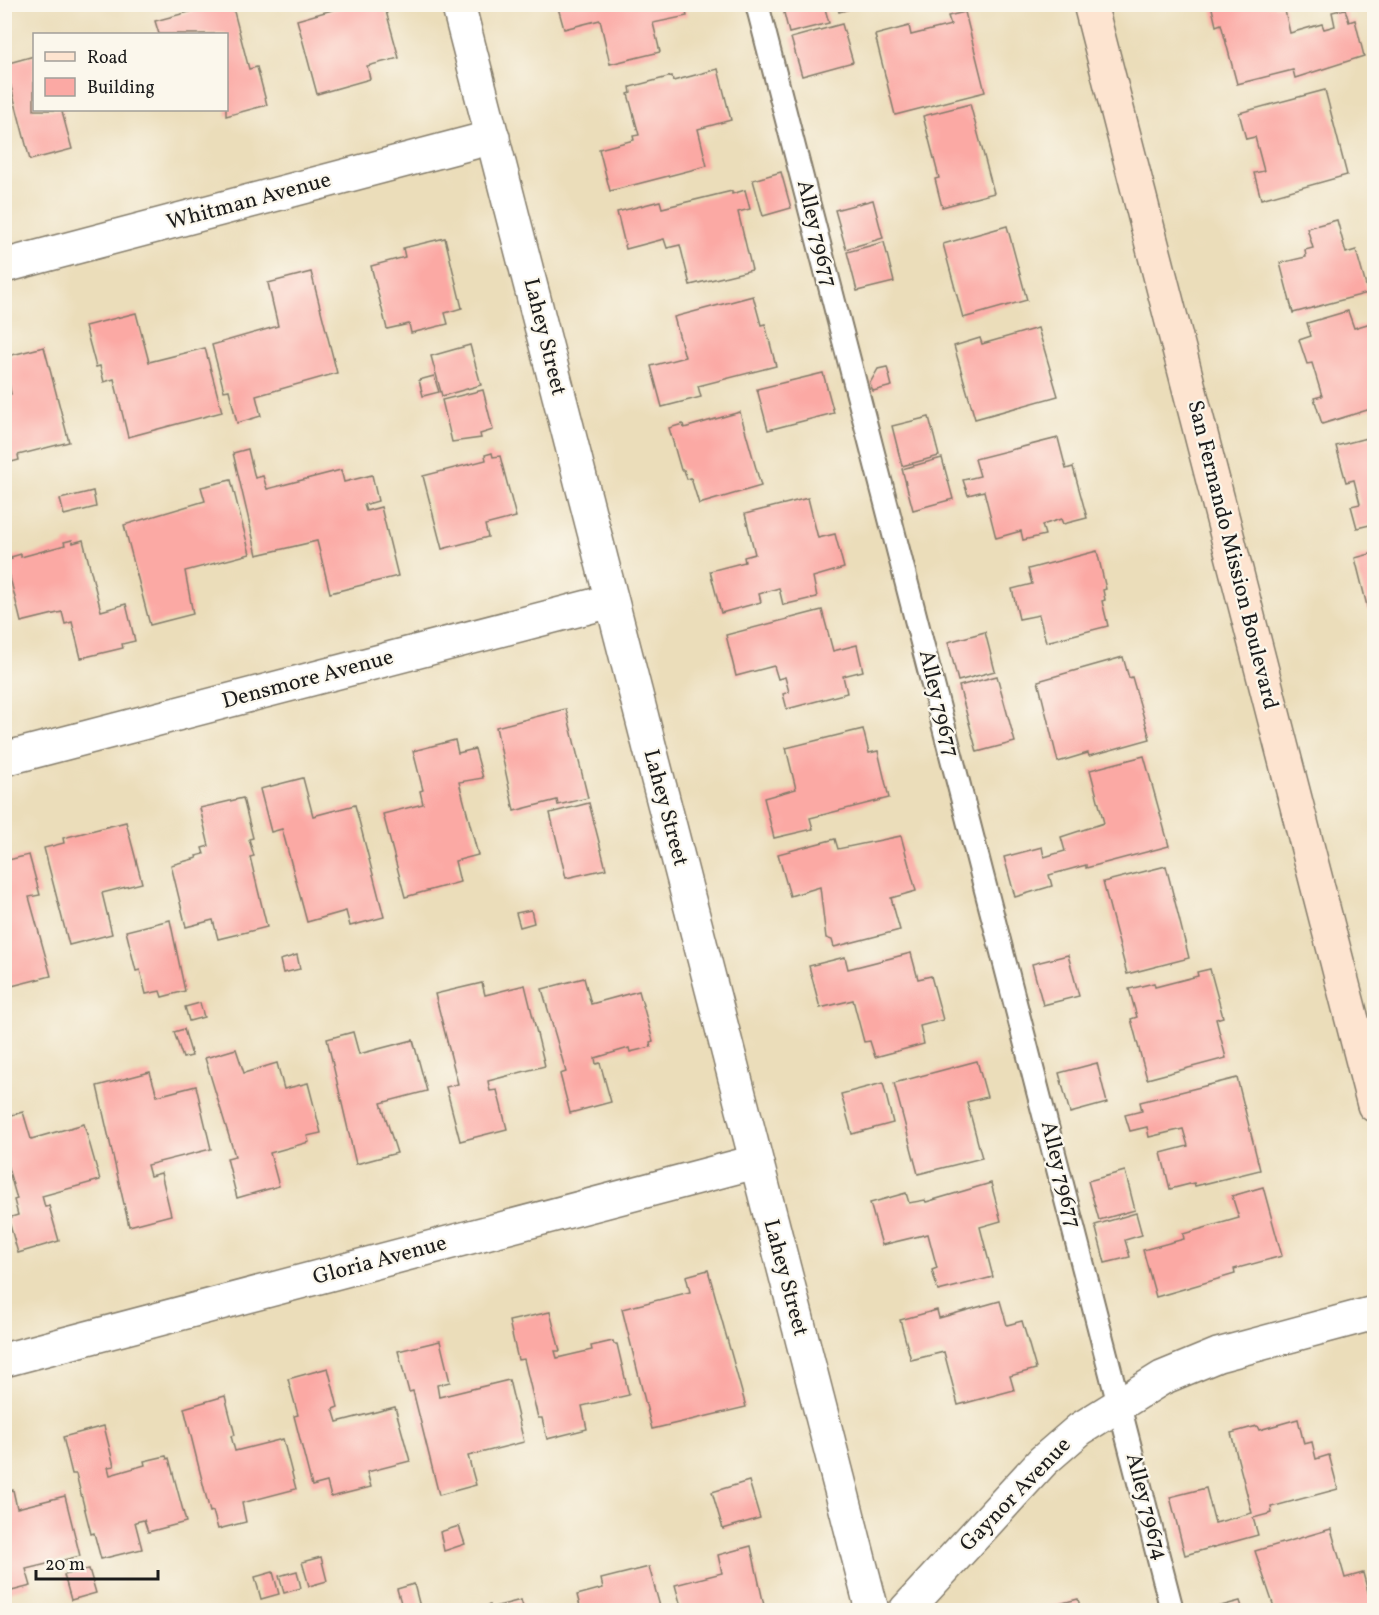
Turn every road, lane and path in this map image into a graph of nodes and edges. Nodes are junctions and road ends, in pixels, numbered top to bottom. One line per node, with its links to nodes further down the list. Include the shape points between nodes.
1 (459, 4): 4 (street, Lahey Street)
2 (757, 4): 12 (lane, Alley 79677)
3 (1090, 4): 8 (main road, San Fernando Mission Boulevard)
4 (493, 137): 5 (street, Whitman Avenue); 6 (street, Lahey Street)
5 (4, 266)
6 (611, 601): 7 (street, Densmore Avenue); 9 (street, Lahey Street)
7 (4, 759)
8 (1374, 1105)
9 (755, 1162): 11 (street, Gloria Avenue); 13 (street, Lahey Street)
10 (1374, 1312): 12 (street, Gaynor Avenue, via 1218,1355 1162,1378)
11 (4, 1360)
12 (1119, 1404): 14 (street, Gaynor Avenue, via 1080,1428 1043,1461); 15 (lane, Alley 79674)
13 (872, 1611)
14 (906, 1611)
15 (1172, 1611)

